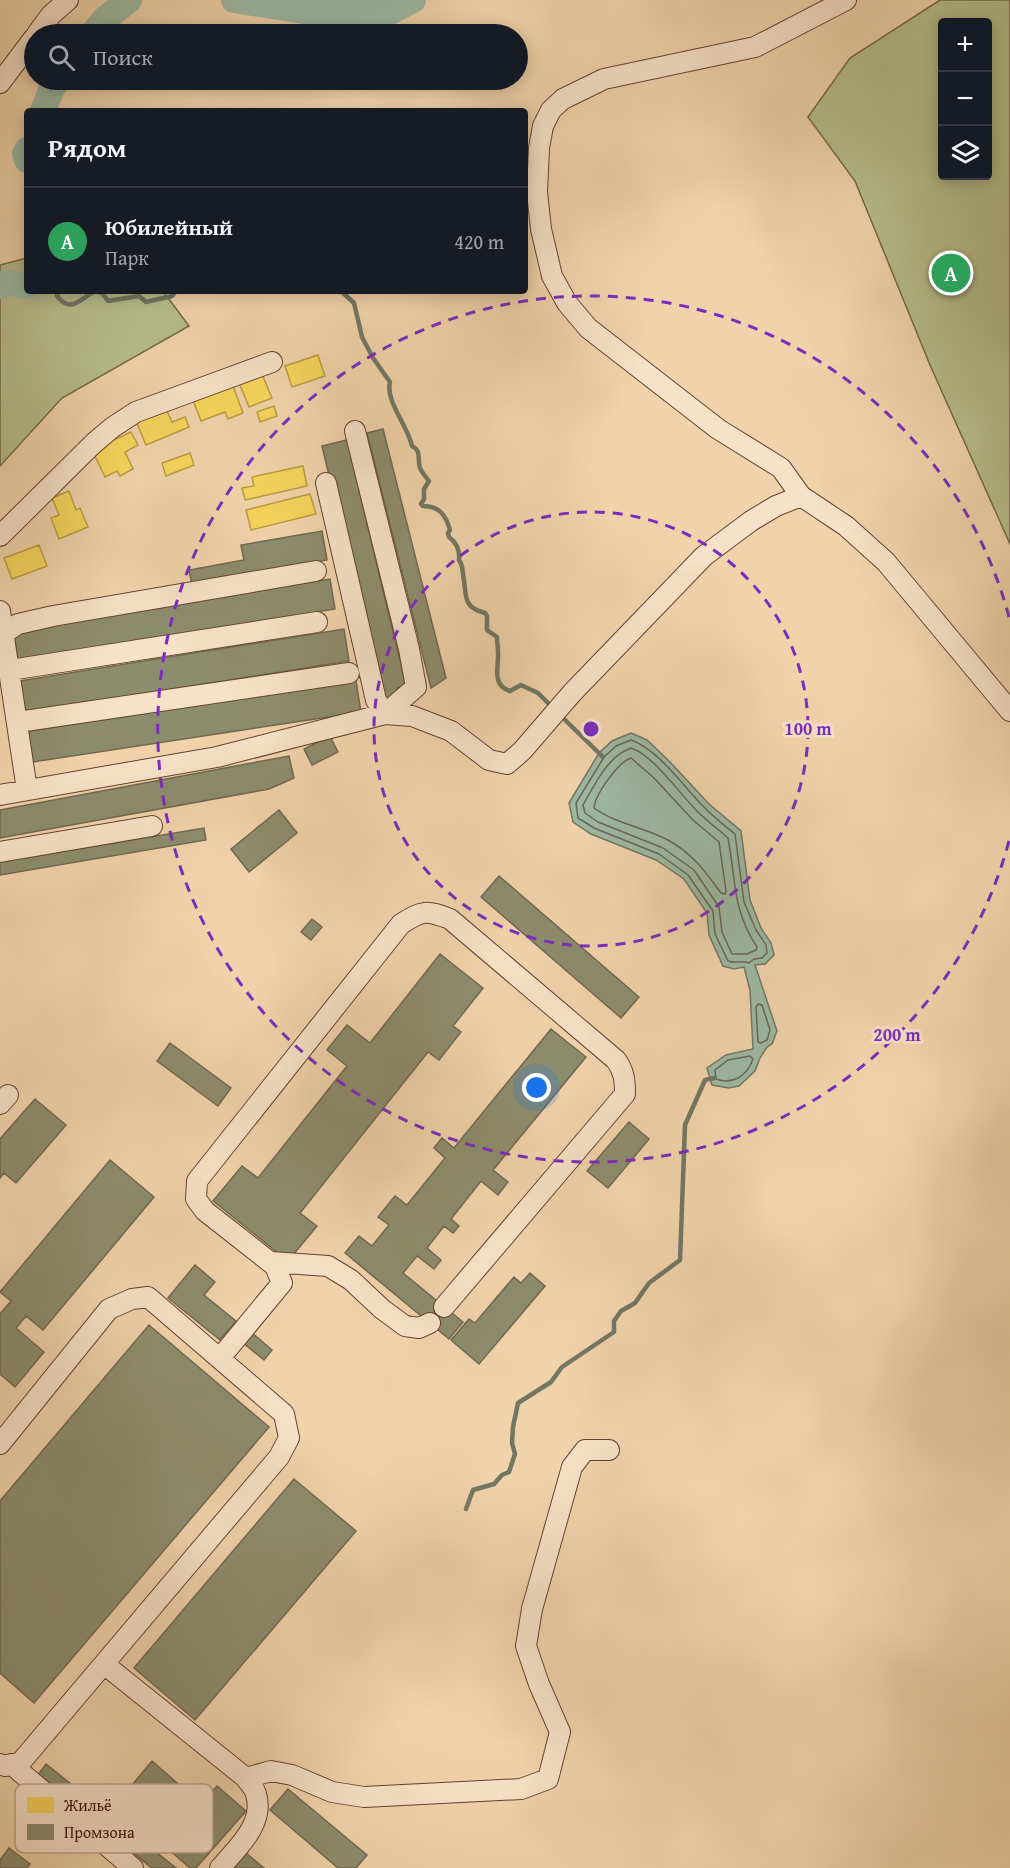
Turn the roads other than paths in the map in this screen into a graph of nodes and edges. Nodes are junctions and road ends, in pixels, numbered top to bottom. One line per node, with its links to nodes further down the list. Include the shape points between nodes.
1 (68, 0): 3 (street)
2 (846, 0): 9 (street, via 755,46 604,79 583,89 551,110 539,148 537,192 542,229 552,276 567,303 588,327 649,376 718,429 781,468)
3 (45, 24)
4 (24, 52): 5 (street)
5 (0, 83)
6 (272, 362): 10 (street, via 136,412 94,443)
7 (356, 431): 18 (street, via 416,687)
8 (326, 483): 18 (street, via 376,700)
9 (801, 496): 17 (street, via 846,526 886,562); 18 (street, via 751,521 705,556 507,764 489,760 451,731 412,716)
10 (0, 536)
11 (316, 571): 14 (street, via 53,616 18,624)
12 (0, 611): 14 (street)
13 (317, 622): 15 (street)
14 (4, 633): 15 (street)
15 (10, 670): 19 (street)
16 (349, 673): 19 (street)
17 (1010, 711)
18 (385, 714): 20 (street, via 217,757)
19 (18, 722): 20 (street)
20 (27, 790): 21 (street)
21 (0, 795)
22 (152, 826): 23 (street)
23 (0, 852)
24 (271, 1263): 25 (street, via 205,1211 196,1199 197,1181 401,924 417,914 430,912 450,918 616,1060 626,1080 625,1094); 26 (street, via 328,1266 351,1280 405,1326 419,1328); 27 (street, via 282,1283)
25 (444, 1306)
26 (430, 1323)
27 (219, 1358): 28 (street, via 148,1297 132,1299 109,1309); 30 (street, via 284,1414 289,1438 279,1457)
28 (3, 1431)
29 (609, 1450): 32 (street, via 585,1450 572,1467 532,1609 526,1646 560,1732 548,1779 521,1789 364,1797 332,1792 271,1771)
30 (104, 1664): 31 (street, via 20,1763); 32 (street)
31 (5, 1764): 33 (street)
32 (246, 1778): 36 (street, via 256,1793 258,1807 252,1829)
33 (30, 1784)
34 (115, 1853): 35 (street)
35 (133, 1868)
36 (220, 1868)

